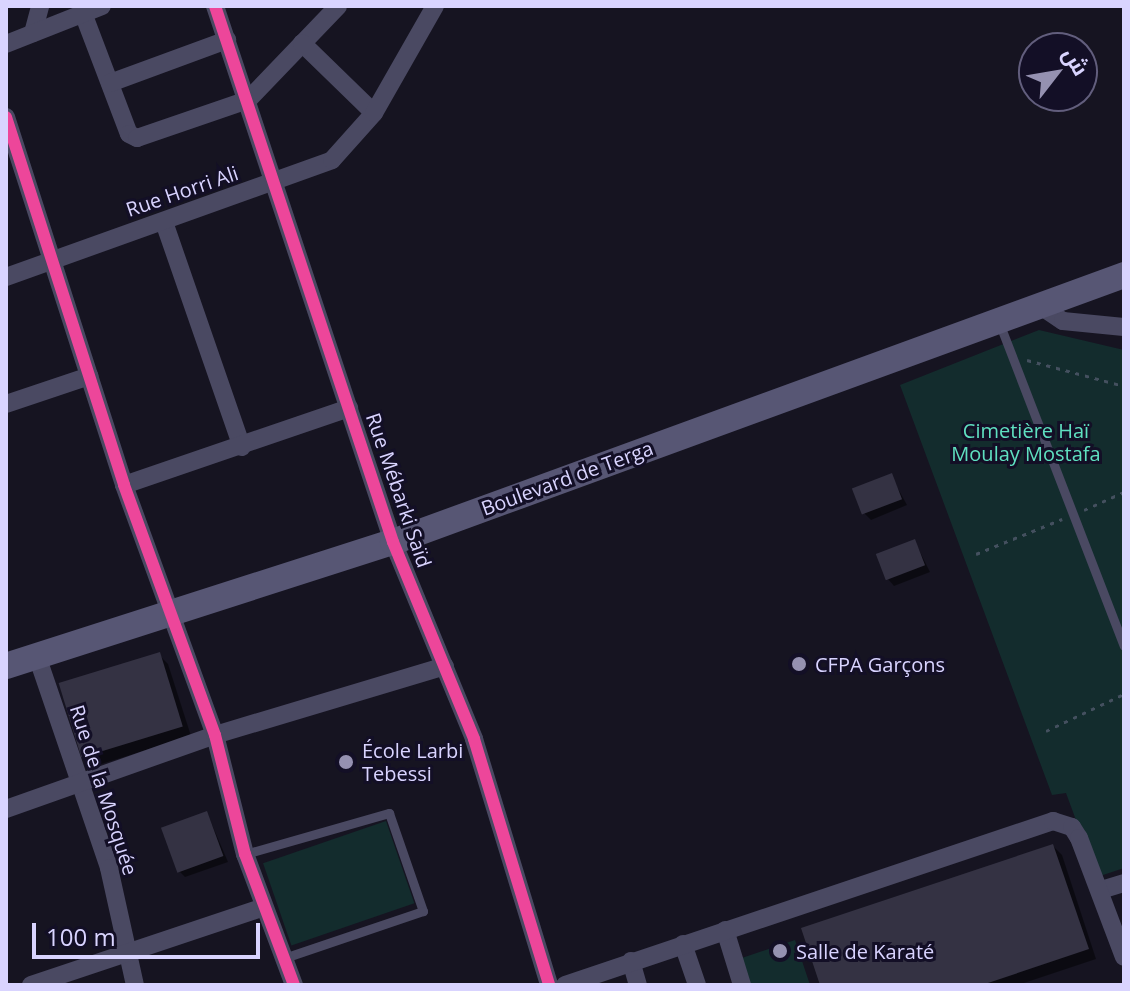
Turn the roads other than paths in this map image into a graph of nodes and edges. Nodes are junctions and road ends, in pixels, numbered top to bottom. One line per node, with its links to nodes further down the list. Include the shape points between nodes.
1 (40, 6): 7 (street)
2 (102, 6): 6 (street)
3 (215, 6): 8 (street, Rue Mébarki Saïd)
4 (435, 6): 13 (street, Rue Horri Ali)
5 (331, 8): 9 (street)
6 (83, 13): 7 (street); 11 (street)
7 (33, 33): 10 (street)
8 (227, 40): 11 (street); 12 (street, Rue Mébarki Saïd)
9 (302, 43): 12 (street); 13 (street)
10 (6, 44)
11 (110, 83): 12 (street, via 135,138)
12 (248, 100): 15 (street, Rue Mébarki Saïd)
13 (374, 113): 15 (street, Rue Horri Ali, via 332,160)
14 (6, 117): 17 (street)
15 (275, 182): 16 (street, Rue Horri Ali); 25 (street, Rue Mébarki Saïd)
16 (164, 222): 17 (street, Rue Horri Ali); 26 (street)
17 (53, 259): 19 (street, Rue Horri Ali); 23 (street)
18 (1124, 275): 20 (main road, Boulevard de Terga)
19 (6, 277)
20 (1042, 307): 21 (main road, Boulevard de Terga); 22 (street, via 1063,321)
21 (999, 322): 28 (main road, Boulevard de Terga); 30 (lane)
22 (1124, 327)
23 (89, 376): 24 (street); 27 (street)
24 (6, 404)
25 (349, 408): 26 (street); 28 (street, Rue Mébarki Saïd)
26 (242, 447): 27 (street)
27 (124, 485): 29 (street)
28 (393, 542): 29 (main road, Boulevard de Terga); 33 (street, Rue Mébarki Saïd)
29 (169, 615): 31 (main road, Boulevard de Terga); 34 (street)
30 (1124, 646)
31 (37, 656): 32 (main road, Boulevard de Terga); 35 (street, Rue de la Mosquée)
32 (6, 666)
33 (445, 666): 34 (street); 51 (street, Rue Mébarki Saïd, via 474,739)
34 (215, 735): 35 (street); 37 (street)
35 (80, 781): 36 (street); 44 (street, Rue de la Mosquée, via 109,868)
36 (6, 809)
37 (245, 854): 40 (street); 46 (lane, via 389,813 423,911)
38 (1124, 883): 39 (street)
39 (1101, 890): 41 (street, via 1072,827 1053,821); 42 (street)
40 (264, 907): 44 (street); 46 (street)
41 (725, 930): 43 (street); 55 (street)
42 (1120, 937): 45 (street)
43 (683, 944): 47 (street); 54 (street)
44 (126, 957): 48 (street); 49 (street, Rue de la Mosquée)
45 (1124, 957)
46 (284, 958): 50 (street)
47 (631, 961): 52 (street); 53 (street)
48 (31, 985)
49 (135, 985)
50 (294, 985)
51 (549, 985)
52 (565, 985)
53 (638, 985)
54 (697, 985)
55 (742, 985)

